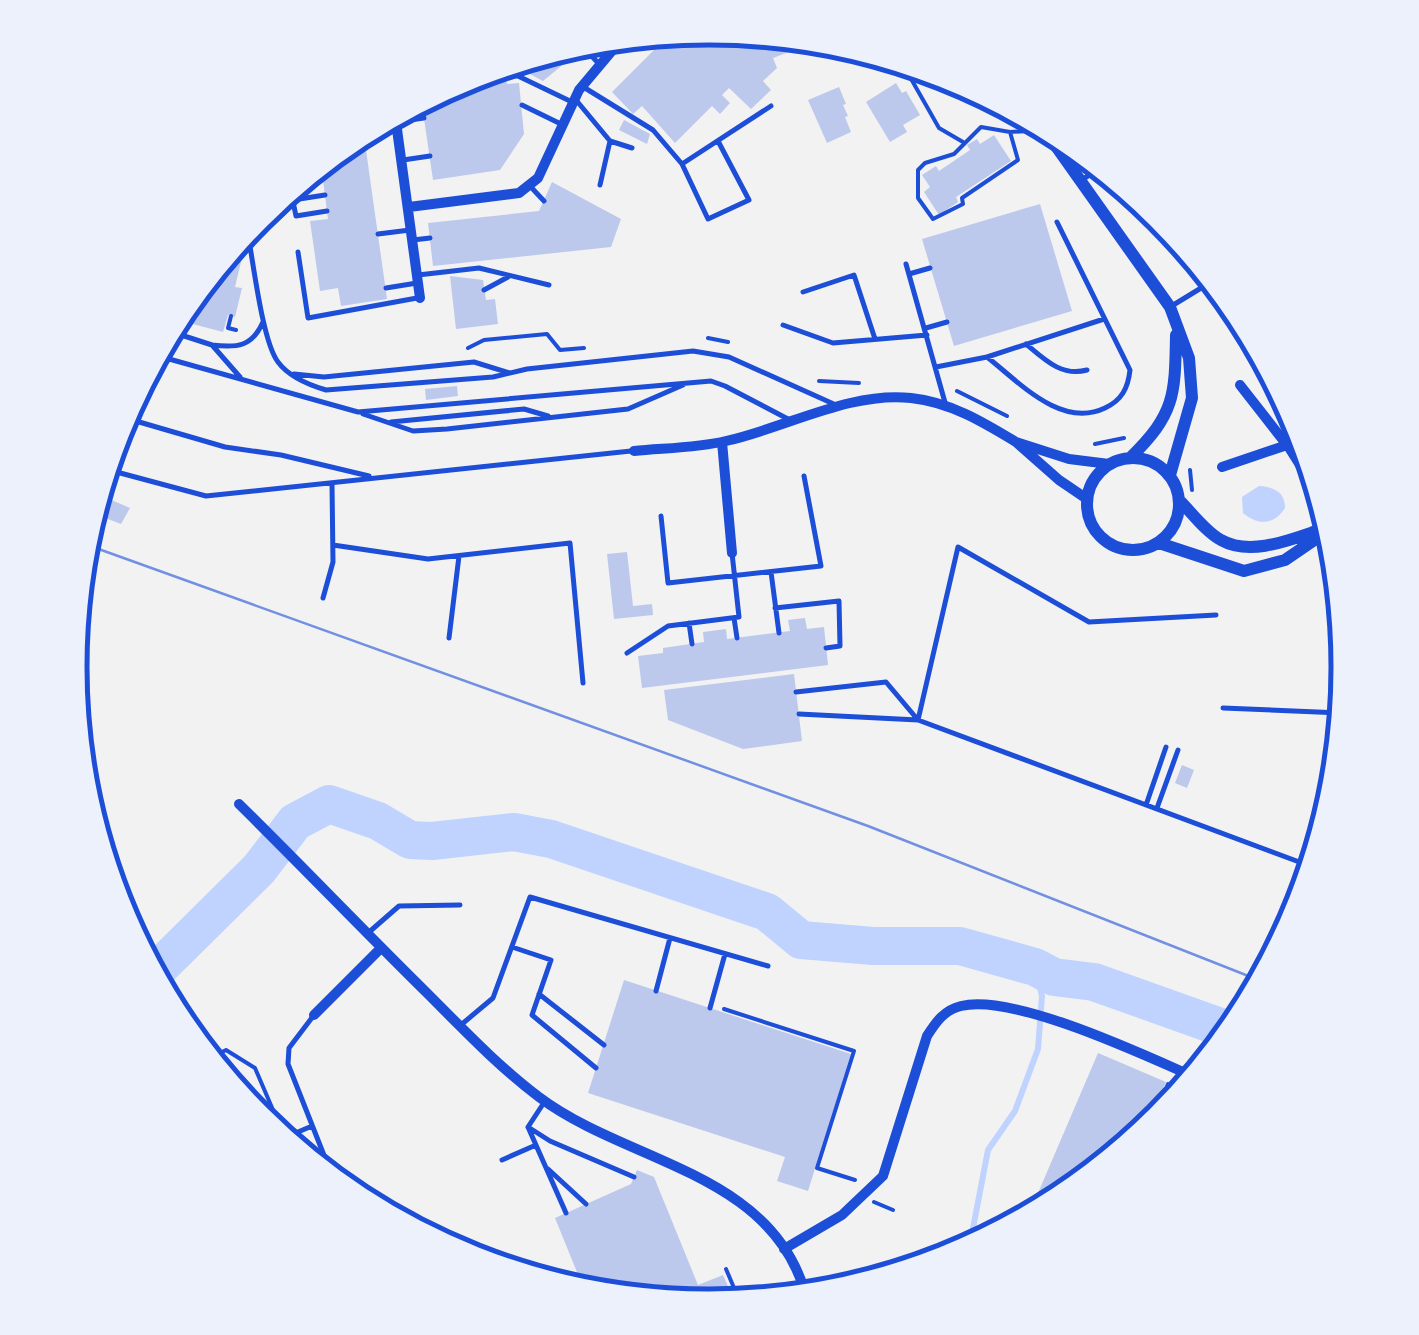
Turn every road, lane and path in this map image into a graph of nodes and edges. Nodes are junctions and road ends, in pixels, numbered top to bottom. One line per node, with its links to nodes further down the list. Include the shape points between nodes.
1 (609, 53): 3 (street)
2 (592, 56): 3 (lane)
3 (599, 64): 6 (street)
4 (516, 76): 7 (lane)
5 (911, 78): 18 (path, via 938,128)
6 (582, 86): 7 (street); 23 (lane, via 653,130)
7 (574, 101): 12 (street); 16 (lane)
8 (522, 105): 12 (lane)
9 (770, 106): 17 (lane)
10 (419, 117): 11 (lane)
11 (424, 118)
12 (562, 126): 26 (street)
13 (397, 129): 22 (street)
14 (1026, 131): 15 (path)
15 (1010, 132): 18 (path, via 981,127); 18 (path, via 1018,160 933,219 918,198 918,170)
16 (610, 141): 19 (lane); 27 (lane)
17 (718, 141): 23 (lane); 23 (lane, via 749,200 708,218)
18 (965, 144)
19 (632, 148)
20 (430, 156): 22 (lane)
21 (1063, 156): 25 (street)
22 (402, 160): 32 (street)
23 (682, 164)
24 (1090, 175): 25 (lane)
25 (1081, 181): 52 (street)
26 (530, 185): 30 (lane); 32 (street, via 519,193)
27 (600, 185)
28 (303, 196): 29 (lane)
29 (325, 196)
30 (544, 200)
31 (293, 204): 33 (lane, via 296,216)
32 (409, 207): 36 (street)
33 (327, 211)
34 (1057, 222): 54 (lane)
35 (378, 234): 36 (lane)
36 (412, 235): 37 (lane); 45 (street)
37 (430, 238)
38 (251, 247): 39 (lane)
39 (251, 250): 53 (lane)
40 (298, 252): 51 (lane, via 308,318)
41 (906, 264): 43 (lane)
42 (930, 268): 43 (lane)
43 (909, 274): 58 (lane)
44 (510, 276): 45 (lane, via 479,268); 46 (lane); 49 (lane)
45 (418, 279): 47 (lane); 51 (street)
46 (549, 285)
47 (386, 288)
48 (1202, 288): 52 (lane)
49 (484, 290)
50 (803, 292): 61 (lane, via 854,275)
51 (420, 298)
52 (1170, 307): 57 (street)
53 (265, 320): 62 (lane, via 251,342 234,348); 72 (lane, via 277,362)
54 (1104, 320): 63 (lane); 67 (lane, via 1130,370 1128,388 1100,411 1068,413 1048,404)
55 (947, 322): 58 (lane)
56 (782, 325): 61 (lane, via 833,343)
57 (1176, 326): 90 (street, via 1171,406); 96 (street, via 1192,398)
58 (926, 332): 61 (lane); 69 (lane)
59 (184, 334): 62 (lane)
60 (694, 338): 64 (path)
61 (875, 339)
62 (212, 344): 74 (lane)
63 (1026, 344): 67 (lane); 70 (lane, via 1049,364 1073,374)
64 (738, 345)
65 (598, 346): 66 (path, via 560,350 547,334 484,340)
66 (466, 350)
67 (987, 357): 69 (lane)
68 (169, 359): 74 (lane)
69 (936, 367): 79 (lane)
70 (1087, 370)
71 (511, 373): 72 (lane, via 474,362); 72 (lane, via 326,390); 78 (lane, via 708,352)
72 (290, 374)
73 (812, 378): 76 (path)
74 (242, 379): 80 (lane)
75 (690, 382): 80 (lane); 81 (lane, via 628,409); 84 (lane, via 726,386)
76 (843, 384)
77 (1240, 385): 88 (street)
78 (838, 406): 79 (street, via 910,397); 84 (street)
79 (947, 407): 86 (street)
80 (358, 412): 83 (lane)
81 (551, 417): 83 (lane, via 524,409); 83 (lane, via 412,431)
82 (137, 421): 97 (lane)
83 (387, 422)
84 (795, 422): 85 (street)
85 (722, 442): 89 (street); 106 (street)
86 (1016, 442): 92 (street); 99 (street)
87 (1291, 446): 88 (street)
88 (1288, 447): 91 (street); 93 (street)
89 (634, 450): 97 (lane)
90 (1130, 458): 92 (street); 96 (street, via 1152,462)
91 (1296, 460)
92 (1109, 464): 99 (street)
93 (1222, 467)
94 (118, 472): 98 (lane, via 206,496)
95 (804, 476): 108 (lane, via 821,566)
96 (1170, 476): 100 (street)
97 (377, 478): 98 (lane)
98 (332, 483): 105 (lane)
99 (1087, 499): 104 (street, via 1091,525 1111,545 1132,551)
100 (1180, 501): 102 (street, via 1221,540 1244,546); 104 (street, via 1176,522)
101 (662, 516): 109 (lane, via 668,583)
102 (1317, 532)
103 (1317, 535): 104 (street, via 1285,560 1244,571)
104 (1159, 543)
105 (333, 545): 107 (lane, via 428,559); 110 (lane)
106 (732, 554): 109 (lane)
107 (459, 556): 116 (lane); 121 (lane, via 570,543)
108 (770, 572): 109 (lane); 111 (lane)
109 (735, 576): 113 (lane)
110 (324, 598)
111 (776, 608): 115 (lane); 119 (lane, via 838,601 840,646)
112 (1216, 615): 126 (lane, via 1088,622 958,548)
113 (734, 618): 114 (lane); 117 (lane)
114 (689, 623): 118 (lane); 120 (lane, via 668,626)
115 (779, 633)
116 (448, 638)
117 (737, 638)
118 (692, 644)
119 (826, 648)
120 (627, 653)
121 (583, 683)
122 (796, 692): 126 (lane, via 886,682)
123 (1223, 708): 124 (lane)
124 (1331, 713)
125 (799, 714): 126 (lane)
126 (918, 720): 130 (lane)
127 (1166, 747): 130 (lane)
128 (1178, 750): 131 (lane)
129 (238, 804): 134 (street)
130 (1146, 805): 131 (lane)
131 (1157, 809): 132 (lane)
132 (1301, 863)
133 (460, 905): 134 (lane, via 399,906)
134 (368, 934): 137 (street)
135 (670, 938): 136 (lane, via 530,897); 138 (lane); 140 (lane)
136 (512, 947): 141 (lane, via 550,960); 145 (lane, via 494,998)
137 (381, 948): 144 (street); 145 (street)
138 (725, 954): 139 (lane); 142 (lane)
139 (768, 966)
140 (656, 990)
141 (539, 994): 146 (lane); 148 (lane, via 532,1016)
142 (710, 1008)
143 (722, 1008): 162 (path, via 854,1052 817,1168 857,1181)
144 (314, 1015): 154 (lane, via 289,1048 288,1064)
145 (460, 1026): 152 (street)
146 (604, 1045)
147 (221, 1052): 153 (path, via 255,1068)
148 (596, 1068)
149 (1183, 1072): 162 (street, via 1084,1029 965,1004 938,1019 927,1036 883,1176)
150 (1170, 1079): 151 (path)
151 (1165, 1091)
152 (545, 1101): 155 (lane); 166 (street, via 598,1133 709,1181 752,1212)
153 (273, 1112)
154 (312, 1126): 156 (lane); 158 (lane)
155 (528, 1127): 157 (lane); 161 (lane)
156 (296, 1133)
157 (536, 1145): 159 (lane); 160 (lane)
158 (325, 1156)
159 (502, 1160)
160 (545, 1166): 163 (lane); 165 (lane)
161 (634, 1178)
162 (866, 1194): 164 (path); 166 (street)
163 (586, 1204)
164 (893, 1210)
165 (566, 1214)
166 (784, 1249): 168 (street)
167 (726, 1269): 169 (path)
168 (801, 1283)
169 (735, 1289)

